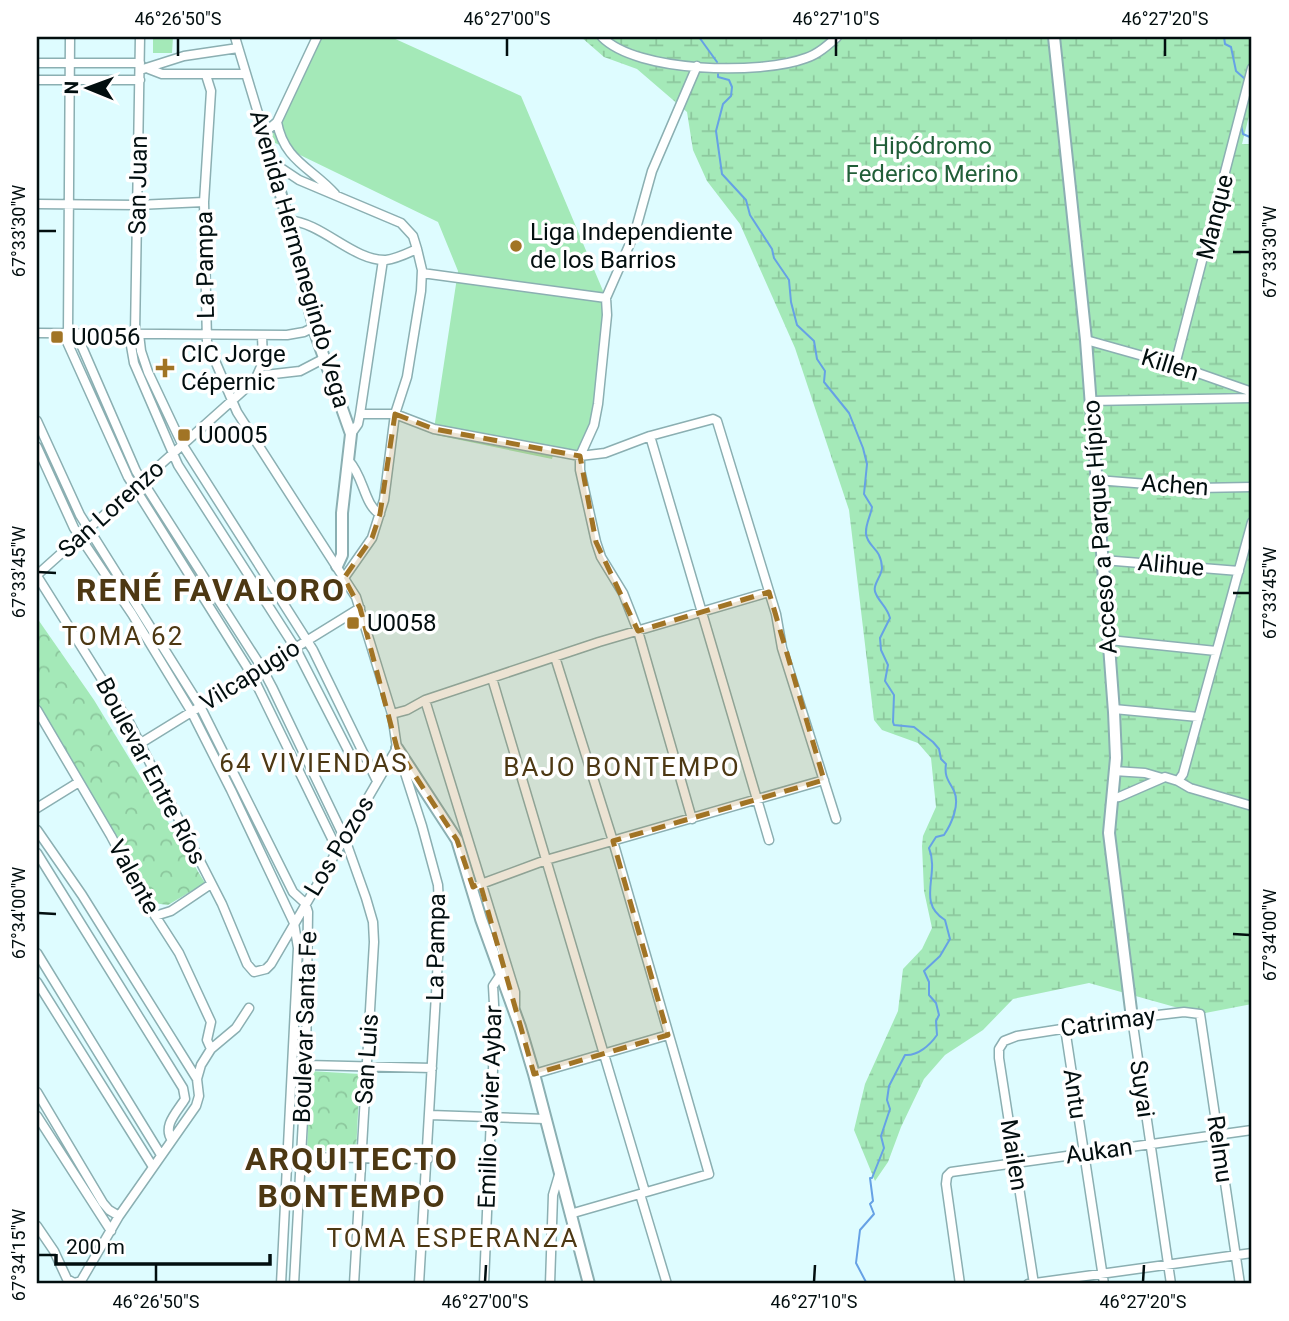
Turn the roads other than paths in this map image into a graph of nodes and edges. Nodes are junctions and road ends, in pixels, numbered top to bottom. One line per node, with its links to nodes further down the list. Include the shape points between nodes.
1 (70, 37): 10 (street)
2 (140, 37): 12 (street, San Juan)
3 (235, 37): 8 (street, Avenida Hermenegindo Vega)
4 (317, 37): 19 (street)
5 (603, 37): 11 (street, via 627,53)
6 (837, 37): 11 (street, via 808,58 781,65 743,69)
7 (1054, 37): 38 (street, Acceso a Parque Hípico)
8 (238, 48): 12 (street); 14 (street, Avenida Hermenegindo Vega)
9 (37, 63): 10 (street)
10 (69, 63): 12 (street); 17 (street)
11 (697, 66): 31 (street)
12 (143, 67): 15 (street, via 162,74); 18 (street, San Juan)
13 (1252, 68): 40 (street, Manque)
14 (246, 74): 15 (street); 20 (street, Avenida Hermenegindo Vega)
15 (206, 75): 23 (street, La Pampa, via 211,91)
16 (37, 80): 17 (street)
17 (69, 80): 18 (street); 25 (street)
18 (140, 80): 26 (street, San Juan)
19 (277, 122): 20 (street); 22 (street, via 290,155)
20 (264, 133): 21 (street, Avenida Hermenegindo Vega)
21 (272, 162): 22 (street); 27 (street, Avenida Hermenegindo Vega)
22 (337, 196): 28 (street, via 401,223)
23 (204, 202): 26 (street); 36 (street, La Pampa)
24 (37, 204): 25 (street)
25 (68, 204): 26 (street); 34 (street)
26 (137, 205): 35 (street, San Juan)
27 (288, 220): 29 (street, via 307,224 362,254); 32 (street, Avenida Hermenegindo Vega)
28 (417, 249): 29 (street); 30 (street)
29 (383, 260): 46 (street)
30 (422, 273): 31 (street); 47 (street, via 407,377)
31 (606, 298): 54 (street, via 598,404)
32 (314, 327): 37 (street, via 287,335); 39 (street, Avenida Hermenegindo Vega)
33 (37, 333): 34 (street)
34 (69, 333): 35 (street); 56 (street, San Luis); 59 (street)
35 (134, 334): 36 (street); 51 (street); 53 (street, via 134,363)
36 (206, 335): 37 (street); 44 (street, La Pampa)
37 (262, 335): 41 (street, via 263,362)
38 (1086, 340): 40 (street, Killen); 45 (street, Acceso a Parque Hípico)
39 (325, 358): 41 (street, San Lorenzo, via 300,371); 49 (street, Avenida Hermenegindo Vega)
40 (1175, 365): 42 (street, Killen)
41 (255, 380): 44 (street, San Lorenzo)
42 (1252, 392)
43 (1252, 398): 45 (street)
44 (231, 400): 51 (street, San Lorenzo); 65 (street, La Pampa)
45 (1091, 401): 57 (street, Acceso a Parque Hípico)
46 (360, 414): 47 (street); 49 (street)
47 (395, 414): 54 (street, via 434,429); 60 (street)
48 (37, 421): 62 (street, Boulevar Santa Fe)
49 (351, 434): 55 (street, Avenida Hermenegindo Vega)
50 (650, 436): 54 (street, via 605,453); 69 (street, via 717,421); 71 (street)
51 (182, 444): 53 (street, San Lorenzo); 73 (street)
52 (37, 447): 63 (street, Boulevar Santa Fe)
53 (172, 453): 56 (street, San Lorenzo); 75 (street)
54 (580, 456): 72 (street, via 596,542)
55 (349, 461): 60 (street, via 369,504); 65 (street, Avenida Hermenegindo Vega, via 342,555)
56 (142, 480): 59 (street, San Lorenzo); 78 (street, San Luis)
57 (1097, 480): 58 (street, Achen); 64 (street, Acceso a Parque Hípico)
58 (1252, 487)
59 (134, 489): 62 (street, San Lorenzo); 79 (street)
60 (380, 514): 68 (street, via 372,538)
61 (1252, 522): 66 (street)
62 (89, 529): 63 (street, San Lorenzo); 82 (street, Boulevar Santa Fe)
63 (80, 537): 67 (street, San Lorenzo); 85 (street, Boulevar Santa Fe)
64 (1103, 560): 66 (street, Alihue); 74 (street, Acceso a Parque Hípico)
65 (337, 566): 68 (street, La Pampa)
66 (1239, 571): 76 (street)
67 (37, 576): 88 (street, Boulevar Entre Ríos)
68 (344, 578): 70 (street, La Pampa)
69 (769, 592): 71 (street); 93 (street)
70 (360, 608): 73 (street, Vilcapugio); 86 (street, La Pampa)
71 (702, 611): 72 (street); 98 (street)
72 (638, 631): 77 (street); 101 (street)
73 (307, 640): 75 (street, Vilcapugio); 90 (street)
74 (1109, 640): 76 (street); 83 (street, Acceso a Parque Hípico)
75 (296, 649): 78 (street, Vilcapugio); 90 (street, via 353,761 363,768)
76 (1216, 650): 87 (street)
77 (555, 657): 80 (street); 106 (street)
78 (262, 668): 79 (street, Vilcapugio); 104 (street, San Luis)
79 (252, 675): 82 (street, Vilcapugio); 107 (street)
80 (492, 678): 81 (street); 109 (street)
81 (425, 701): 86 (street); 111 (street)
82 (200, 706): 85 (street, Vilcapugio); 112 (street, Boulevar Santa Fe, via 293,892)
83 (1114, 709): 87 (street); 91 (street, Acceso a Parque Hípico)
84 (37, 710): 96 (street, Valente)
85 (191, 712): 88 (street, Vilcapugio); 114 (street, Boulevar Santa Fe)
86 (392, 714): 89 (street, La Pampa)
87 (1198, 717): 95 (street)
88 (141, 743): 110 (street, Boulevar Entre Ríos)
89 (397, 748): 94 (street, Los Pozos); 111 (street, via 457,840); 130 (street, La Pampa, via 439,897)
90 (370, 766): 94 (street)
91 (1115, 771): 92 (street); 97 (street, Acceso a Parque Hípico)
92 (1163, 778): 95 (street); 97 (street)
93 (824, 780): 98 (street); 102 (street)
94 (377, 781): 104 (street, Los Pozos)
95 (1178, 781): 99 (street)
96 (79, 782): 100 (street); 113 (street, Valente)
97 (1112, 798): 122 (street, Acceso a Parque Hípico, via 1109,833)
98 (755, 799): 101 (street); 105 (street)
99 (1252, 806)
100 (37, 808)
101 (692, 818): 106 (street)
102 (836, 819)
103 (37, 830): 132 (street)
104 (345, 839): 107 (street, Los Pozos); 129 (street, San Luis, via 373,922)
105 (769, 840)
106 (613, 841): 109 (street); 124 (street)
107 (338, 851): 112 (street, Los Pozos)
108 (37, 853): 140 (street, via 183,1088 185,1099 167,1127)
109 (547, 860): 111 (street); 127 (street)
110 (211, 884): 113 (street, via 171,911); 116 (street, Boulevar Entre Ríos)
111 (476, 885): 117 (street); 120 (street, via 515,992)
112 (305, 903): 114 (street, Los Pozos); 128 (street, Boulevar Santa Fe, via 310,923)
113 (155, 916): 126 (street, Valente, via 179,953 208,1014)
114 (294, 923): 116 (street, Los Pozos, via 271,964); 159 (street, Boulevar Santa Fe, via 298,948)
115 (37, 953): 143 (street)
116 (254, 972)
117 (501, 974): 120 (street); 136 (street, Emilio Javier Aybar, via 492,986)
118 (37, 982): 148 (street)
119 (249, 1008): 126 (street, via 236,1028)
120 (516, 1013): 131 (street)
121 (1200, 1014): 122 (street, Catrimay); 139 (street, Relmu)
122 (1132, 1018): 123 (street, Catrimay); 141 (street, Suyai)
123 (1065, 1028): 125 (street, Catrimay); 142 (street, Antu)
124 (668, 1035): 127 (street); 150 (street, via 709,1174)
125 (1017, 1036): 147 (street, Mailen, via 1004,1041 999,1049)
126 (211, 1049): 132 (street)
127 (603, 1053): 131 (street); 150 (street)
128 (306, 1065): 129 (street); 144 (street, Boulevar Santa Fe)
129 (367, 1066): 130 (street); 145 (street, San Luis)
130 (432, 1068): 134 (street, La Pampa)
131 (534, 1073): 137 (street)
132 (197, 1079): 140 (street, via 196,1106)
133 (37, 1092): 152 (street, via 103,1203)
134 (430, 1115): 136 (street); 146 (street, La Pampa)
135 (37, 1116): 154 (street)
136 (492, 1117): 137 (street); 163 (street, Emilio Javier Aybar)
137 (545, 1119): 149 (street)
138 (1252, 1130): 139 (street, Aukan)
139 (1218, 1135): 141 (street, Aukan); 156 (street, Relmu)
140 (172, 1140): 143 (street)
141 (1150, 1144): 142 (street, Aukan); 157 (street, Suyai)
142 (1083, 1154): 147 (street, Aukan); 158 (street, Antu)
143 (162, 1155): 148 (street)
144 (301, 1157): 145 (street); 160 (street, Boulevar Santa Fe)
145 (360, 1158): 146 (street); 161 (street, San Luis)
146 (428, 1159): 162 (street, La Pampa)
147 (1016, 1162): 167 (street, Aukan, via 947,1176); 168 (street, Mailen)
148 (153, 1167): 152 (street)
149 (559, 1175): 151 (street); 164 (street, via 553,1195)
150 (642, 1193): 151 (street); 166 (street)
151 (570, 1214): 165 (street)
152 (119, 1216): 154 (street)
153 (37, 1226): 154 (street, via 67,1279 74,1283 81,1281)
154 (111, 1231)
155 (1252, 1253): 156 (street)
156 (1236, 1255): 157 (street); 171 (street, Relmu)
157 (1168, 1264): 158 (street); 170 (street, Suyai)
158 (1102, 1274): 168 (street); 169 (street, Antu)
159 (281, 1284)
160 (293, 1284)
161 (354, 1284)
162 (419, 1284)
163 (484, 1284)
164 (550, 1284)
165 (589, 1284)
166 (667, 1284)
167 (960, 1284)
168 (1032, 1284)
169 (1104, 1284)
170 (1171, 1284)
171 (1240, 1284)

